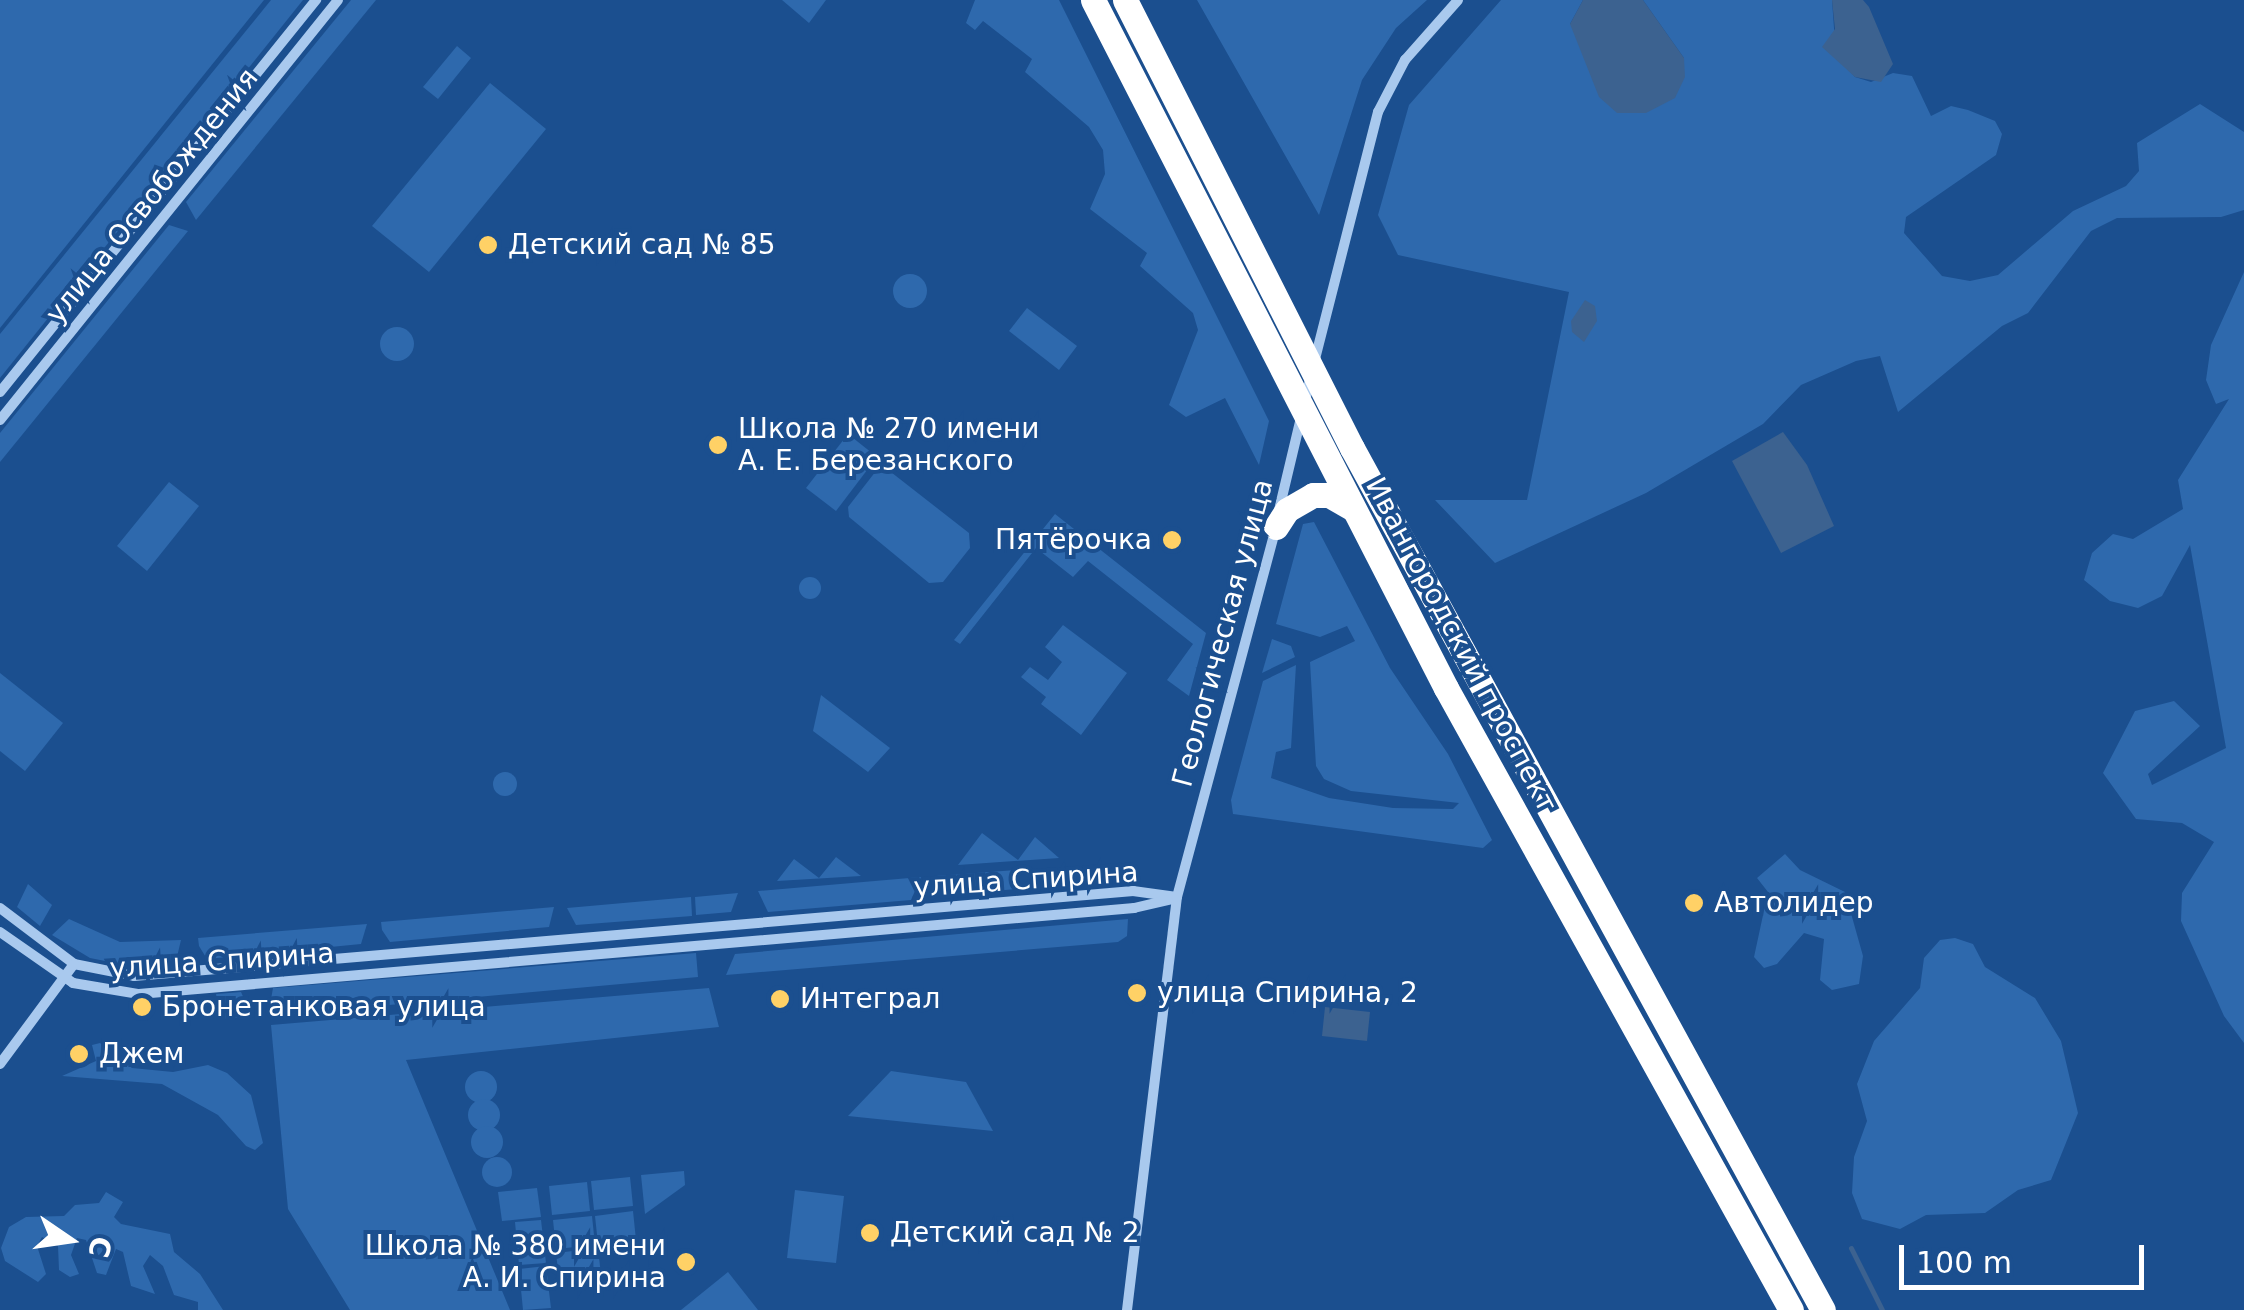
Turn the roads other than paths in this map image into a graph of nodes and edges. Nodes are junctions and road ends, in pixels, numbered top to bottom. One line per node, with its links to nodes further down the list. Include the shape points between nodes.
1 (316, 0): 7 (street, улица Освобождения)
2 (338, 0): 9 (street, улица Освобождения)
3 (1093, 0): 8 (highway, Ивангородский проспект)
4 (1125, 0): 6 (highway, Ивангородский проспект)
5 (1458, 0): 6 (street, Геологическая улица, via 1405,60 1378,112)
6 (1312, 371): 8 (street, Геологическая улица); 20 (highway, Ивангородский проспект, via 1644,993)
7 (0, 392)
8 (1303, 411): 10 (highway, Ивангородский проспект); 11 (street, Геологическая улица)
9 (0, 420)
10 (1354, 509): 11 (highway, via 1329,494 1313,494 1287,510); 19 (highway, Ивангородский проспект)
11 (1276, 527): 12 (street, Геологическая улица)
12 (1178, 897): 15 (street, улица Спирина, via 1133,891 134,976); 16 (street, улица Спирина, via 1134,908 139,994 103,992); 18 (street, Геологическая улица)
13 (0, 908): 15 (street, улица Спирина)
14 (0, 932): 16 (street, улица Спирина)
15 (74, 964): 16 (street)
16 (64, 978): 17 (street)
17 (0, 1064)
18 (1128, 1310)
19 (1791, 1310)
20 (1822, 1310)

